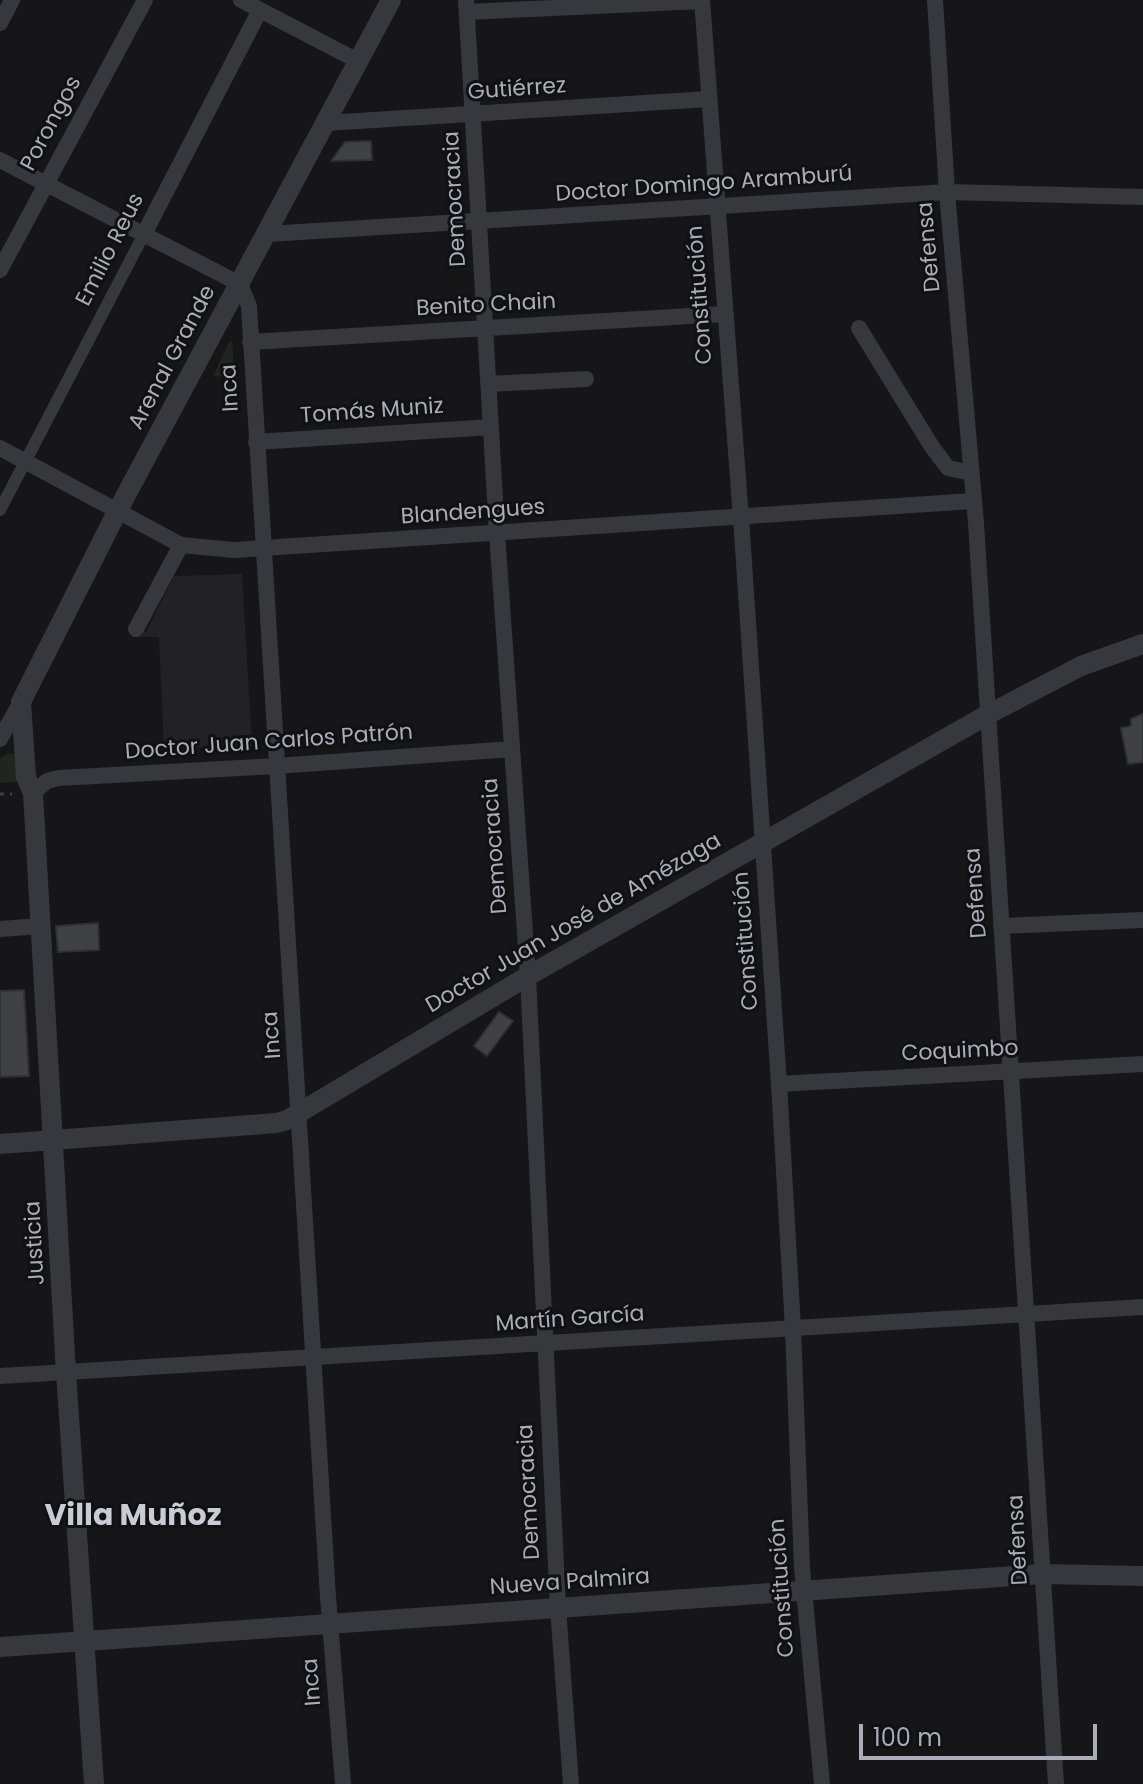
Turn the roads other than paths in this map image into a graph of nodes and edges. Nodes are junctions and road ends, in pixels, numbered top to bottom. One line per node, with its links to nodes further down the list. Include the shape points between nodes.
1 (12, 0): 9 (street)
2 (145, 0): 15 (street, Porongos)
3 (241, 0): 8 (street)
4 (391, 0): 10 (street, Arenal Grande)
5 (935, 0): 16 (street, Defensa)
6 (702, 1): 7 (street); 11 (street, Constitución)
7 (467, 6): 12 (street, Democracia)
8 (260, 10): 10 (street); 20 (street, Emilio Reus)
9 (0, 23)
10 (358, 61): 13 (street, Arenal Grande)
11 (709, 99): 12 (street, Gutiérrez); 18 (street, Constitución)
12 (473, 115): 13 (street, Gutiérrez); 19 (street, Democracia)
13 (326, 123): 21 (street, Arenal Grande)
14 (0, 160): 15 (street)
15 (45, 184): 20 (street); 22 (street, Porongos)
16 (947, 192): 17 (street, Doctor Domingo Aramburú); 18 (street, Doctor Domingo Aramburú); 34 (street, Defensa)
17 (1143, 197)
18 (718, 206): 19 (street, Doctor Domingo Aramburú); 24 (street, Constitución)
19 (479, 221): 21 (street, Doctor Domingo Aramburú); 25 (street, Democracia)
20 (144, 234): 23 (street); 33 (street, Emilio Reus)
21 (267, 234): 23 (street, Arenal Grande)
22 (0, 270)
23 (240, 284): 27 (street, Inca, via 249,306); 37 (street, Arenal Grande)
24 (724, 314): 25 (street, Benito Chain); 38 (street, Constitución)
25 (485, 328): 27 (street, Benito Chain); 29 (street, Democracia)
26 (859, 328): 34 (street, via 948,468)
27 (250, 342): 31 (street, Inca)
28 (586, 379): 29 (street)
29 (489, 384): 30 (street, Democracia)
30 (491, 427): 31 (street, Tomás Muniz); 39 (street, Democracia)
31 (256, 442): 41 (street, Inca)
32 (0, 448): 33 (street, Blandengues)
33 (26, 461): 36 (street, Emilio Reus); 37 (street, Blandengues)
34 (971, 473): 35 (street, Defensa)
35 (973, 501): 38 (street, Blandengues); 45 (street, Defensa)
36 (0, 510)
37 (118, 510): 40 (street, Blandengues); 44 (street, Arenal Grande)
38 (741, 518): 39 (street, Blandengues); 50 (street, Constitución)
39 (497, 533): 41 (street, Blandengues); 47 (street, Democracia)
40 (181, 545): 41 (street, Blandengues); 42 (street)
41 (265, 549): 48 (street, Inca)
42 (136, 629)
43 (1143, 644): 45 (street, Doctor Juan José de Amézaga, via 1081,666)
44 (21, 702): 46 (street, Arenal Grande); 49 (street, Justicia, via 26,777)
45 (987, 715): 50 (street, Doctor Juan José de Amézaga); 53 (street, Defensa)
46 (0, 737)
47 (512, 749): 48 (street, Doctor Juan Carlos Patrón); 55 (street, Democracia)
48 (276, 766): 49 (street, Doctor Juan Carlos Patrón, via 59,778); 59 (street, Inca)
49 (33, 793): 52 (street, Justicia)
50 (762, 844): 55 (street, Doctor Juan José de Amézaga); 58 (street, Constitución)
51 (1143, 920): 53 (street)
52 (41, 926): 54 (street); 60 (street, Justicia)
53 (1001, 926): 57 (street, Defensa)
54 (0, 929)
55 (528, 976): 59 (street, Doctor Juan José de Amézaga); 65 (street, Democracia)
56 (1143, 1064): 57 (street, Coquimbo)
57 (1012, 1071): 58 (street, Coquimbo); 63 (street, Defensa)
58 (779, 1084): 64 (street, Constitución)
59 (299, 1114): 60 (street, Doctor Juan José de Amézaga, via 277,1123); 66 (street, Inca)
60 (54, 1141): 61 (street, Doctor Juan José de Amézaga); 67 (street, Justicia)
61 (0, 1144)
62 (1143, 1307): 63 (street, Martín García)
63 (1027, 1312): 64 (street, Martín García); 69 (street, Defensa)
64 (793, 1328): 65 (street, Martín García); 71 (street, Constitución)
65 (545, 1343): 66 (street, Martín García); 72 (street, Democracia)
66 (314, 1359): 67 (street, Martín García); 73 (street, Inca)
67 (66, 1372): 68 (street, Martín García); 74 (street, Justicia)
68 (0, 1376)
69 (1043, 1574): 70 (street, Nueva Palmira); 71 (street, Nueva Palmira); 80 (street, Defensa)
70 (1143, 1576)
71 (803, 1590): 72 (street, Nueva Palmira); 79 (street, Constitución)
72 (558, 1608): 73 (street, Nueva Palmira); 78 (street, Democracia)
73 (331, 1624): 74 (street, Nueva Palmira); 77 (street, Inca)
74 (86, 1642): 75 (street, Nueva Palmira); 76 (street, Justicia)
75 (0, 1647)
76 (94, 1784)
77 (343, 1784)
78 (571, 1784)
79 (822, 1784)
80 (1056, 1784)

